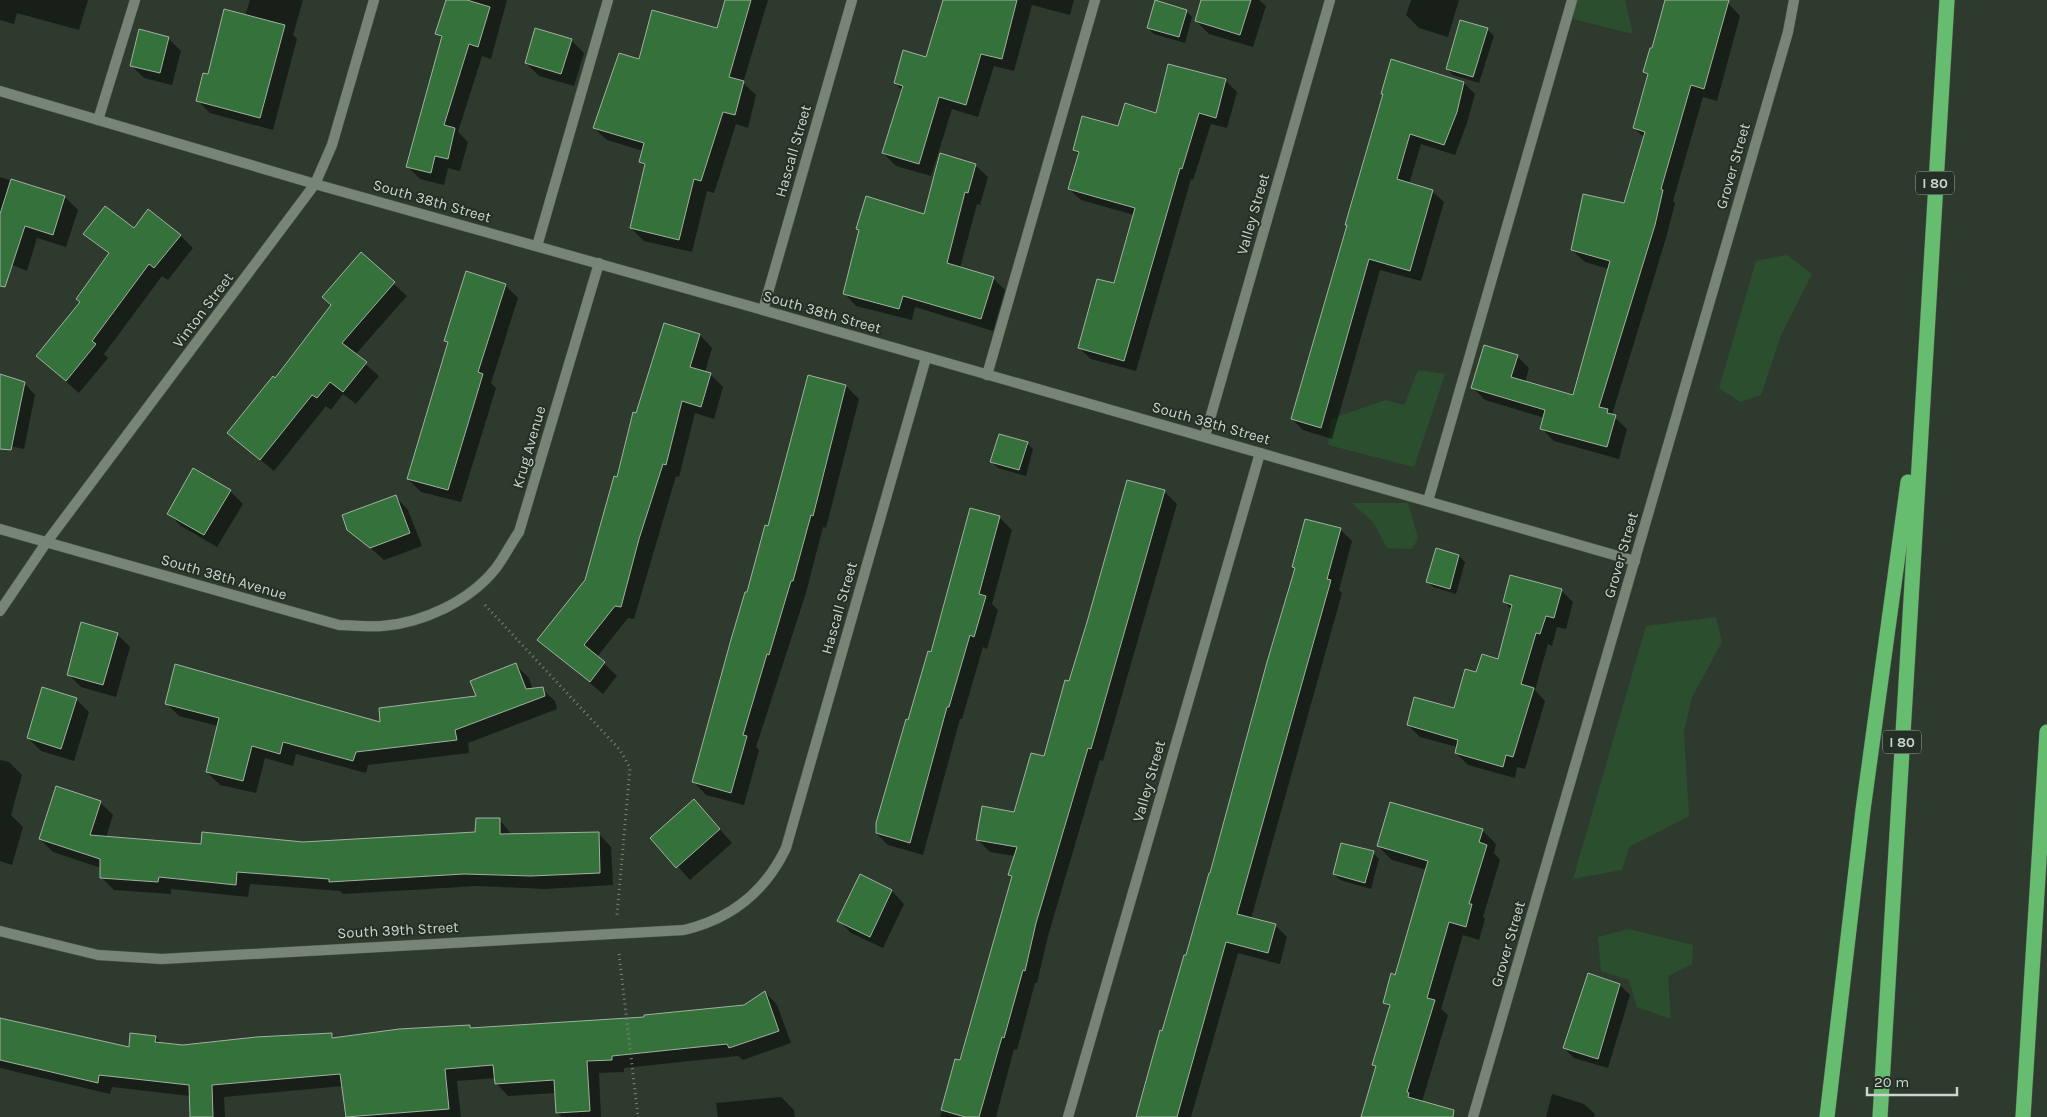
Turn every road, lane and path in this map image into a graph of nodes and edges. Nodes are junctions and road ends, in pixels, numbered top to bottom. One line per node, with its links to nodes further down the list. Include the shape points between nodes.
1 (135, 0): 11 (street)
2 (374, 0): 12 (street, Vinton Street, via 332,145)
3 (608, 0): 13 (street)
4 (852, 0): 15 (street, Hascall Street)
5 (1095, 0): 18 (street)
6 (1330, 0): 19 (street, Valley Street)
7 (1572, 0): 21 (street)
8 (1794, 0): 24 (street, Grover Street, via 1788,32)
9 (1947, 0): 17 (highway, I 80)
10 (0, 91): 11 (street, South 38th Street)
11 (98, 120): 12 (street, South 38th Street)
12 (315, 184): 13 (street, South 38th Street); 23 (street, Vinton Street)
13 (537, 246): 14 (street, South 38th Street)
14 (598, 263): 15 (street, South 38th Street); 25 (street, Krug Avenue, via 525,517 496,568)
15 (763, 310): 16 (street, South 38th Street)
16 (926, 358): 18 (street, South 38th Street); 29 (street, Hascall Street, via 786,848)
17 (1924, 367): 35 (highway, via 1863,810); 36 (highway, I 80)
18 (987, 375): 19 (street, South 38th Street)
19 (1206, 436): 20 (street, South 38th Street)
20 (1260, 453): 21 (street, South 38th Street); 33 (street, Valley Street)
21 (1428, 501): 24 (street, South 38th Street)
22 (0, 530): 23 (street, South 38th Avenue)
23 (46, 543): 26 (street, South 38th Avenue, via 339,625 381,626); 27 (street, Vinton Street)
24 (1635, 561): 34 (street, Grover Street)
25 (474, 589): 26 (street, Krug Avenue); 31 (path, via 620,750 630,768 616,905)
26 (442, 610)
27 (0, 611)
28 (2047, 732): 37 (highway)
29 (777, 866): 31 (street, South 39th Street, via 753,896 722,917 684,930)
30 (0, 931): 31 (street, South 39th Street, via 98,955 144,959)
31 (618, 933): 32 (path)
32 (638, 1117)
33 (1068, 1117)
34 (1473, 1117)
35 (1827, 1117)
36 (1880, 1117)
37 (2024, 1117)

